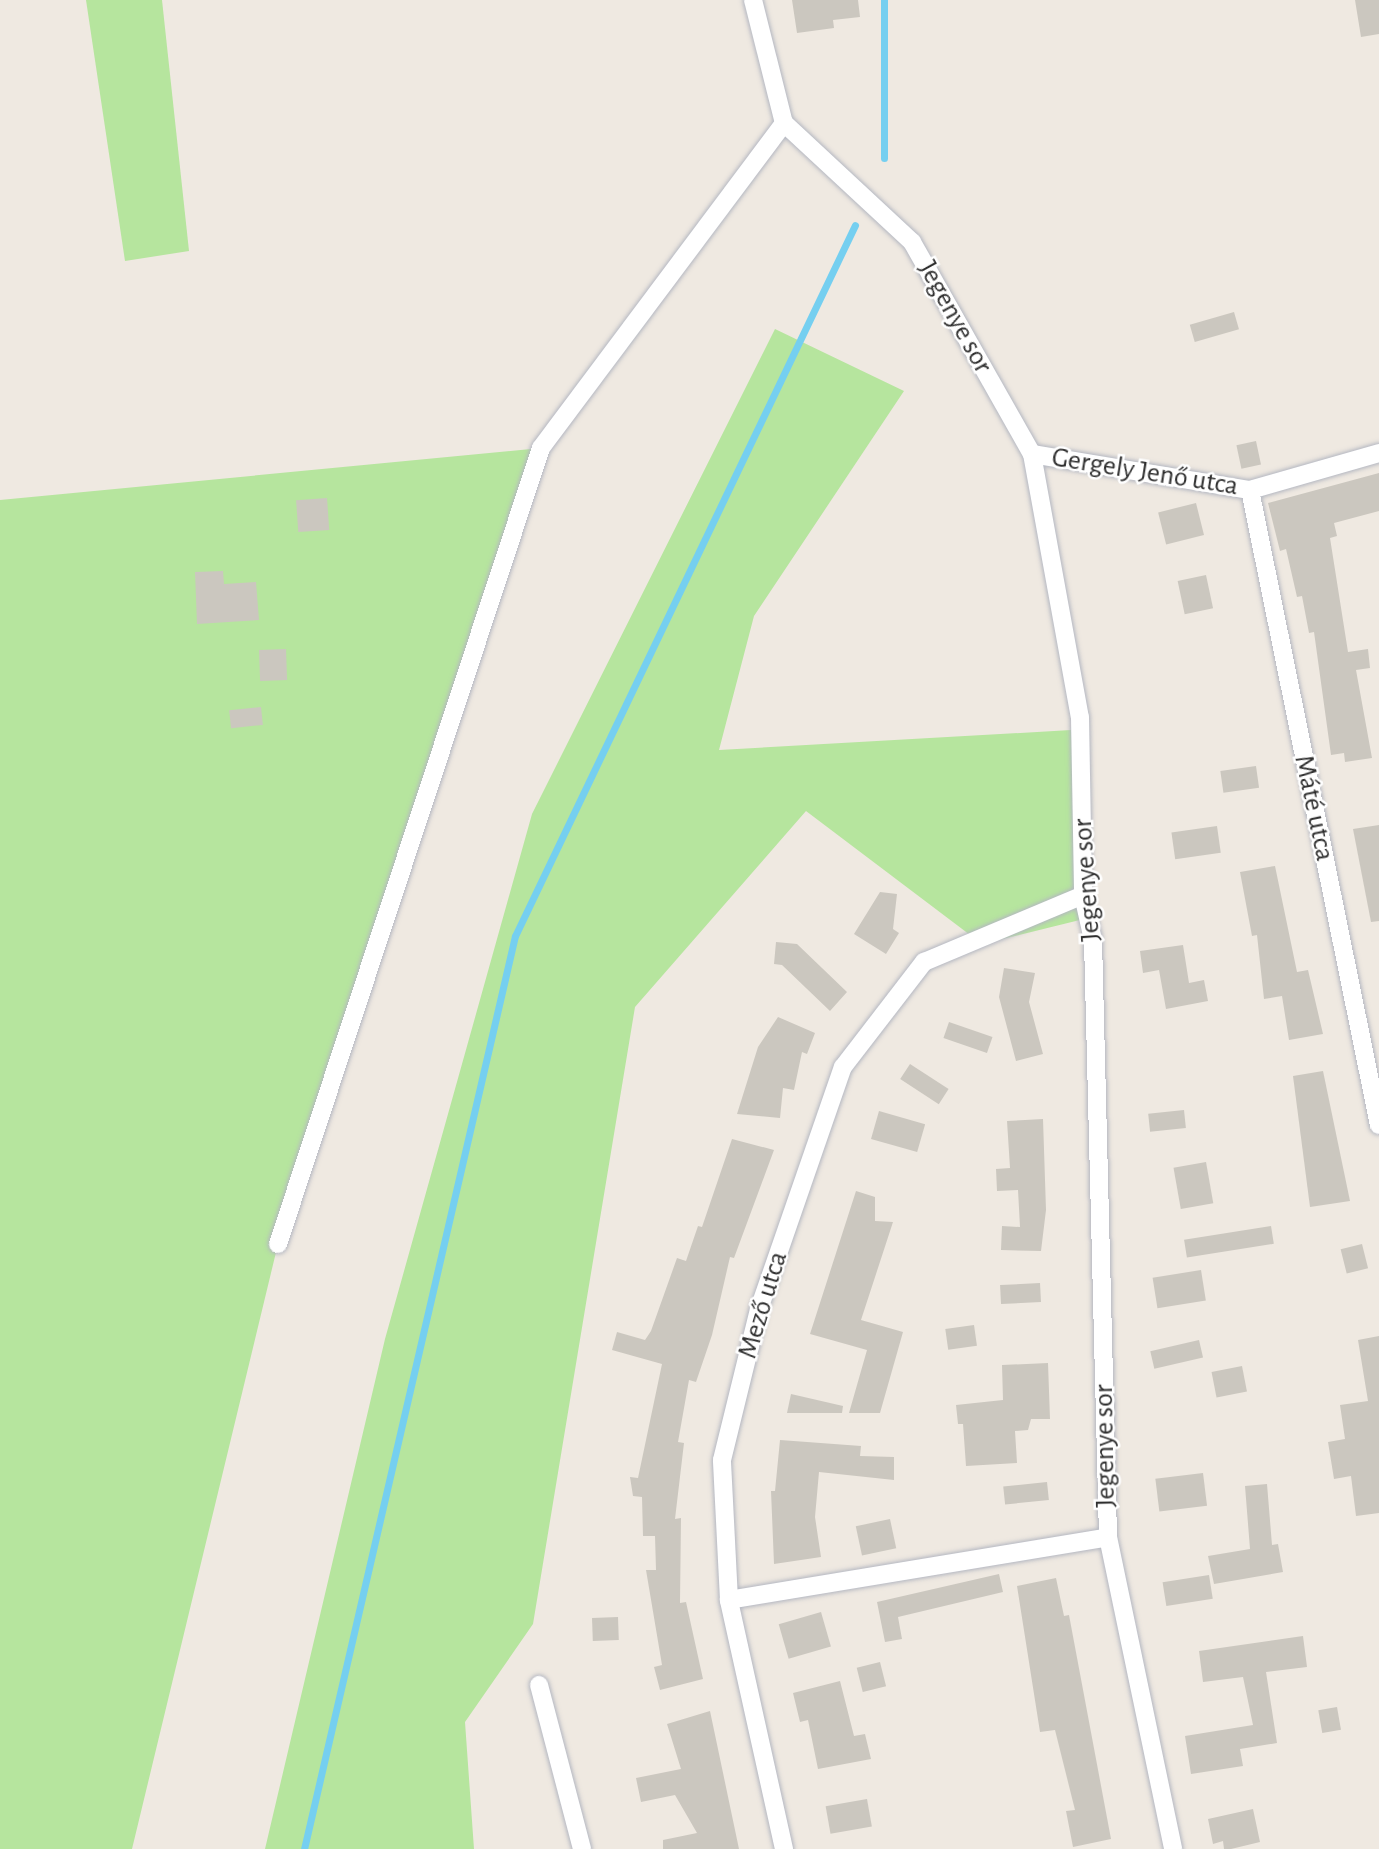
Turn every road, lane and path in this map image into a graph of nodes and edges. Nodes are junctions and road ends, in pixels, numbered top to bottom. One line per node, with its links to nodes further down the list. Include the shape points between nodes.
1 (753, 0): 2 (street)
2 (784, 123): 4 (street, Jegenye sor, via 912,242); 8 (street, via 541,449)
3 (1379, 453): 5 (street, Gergely Jenő utca)
4 (1032, 454): 5 (street, Gergely Jenő utca); 6 (street, Jegenye sor, via 1080,717)
5 (1250, 490): 7 (street, Máté utca)
6 (1083, 895): 9 (street, Jegenye sor, via 1093,940); 10 (street, Mező utca, via 924,962 843,1067 759,1309 722,1460)
7 (1379, 1125)
8 (278, 1244)
9 (1108, 1537): 10 (street); 14 (street, Jegenye sor)
10 (729, 1601): 13 (street, Mező utca)
11 (539, 1685): 12 (street)
12 (582, 1849)
13 (784, 1849)
14 (1173, 1849)

